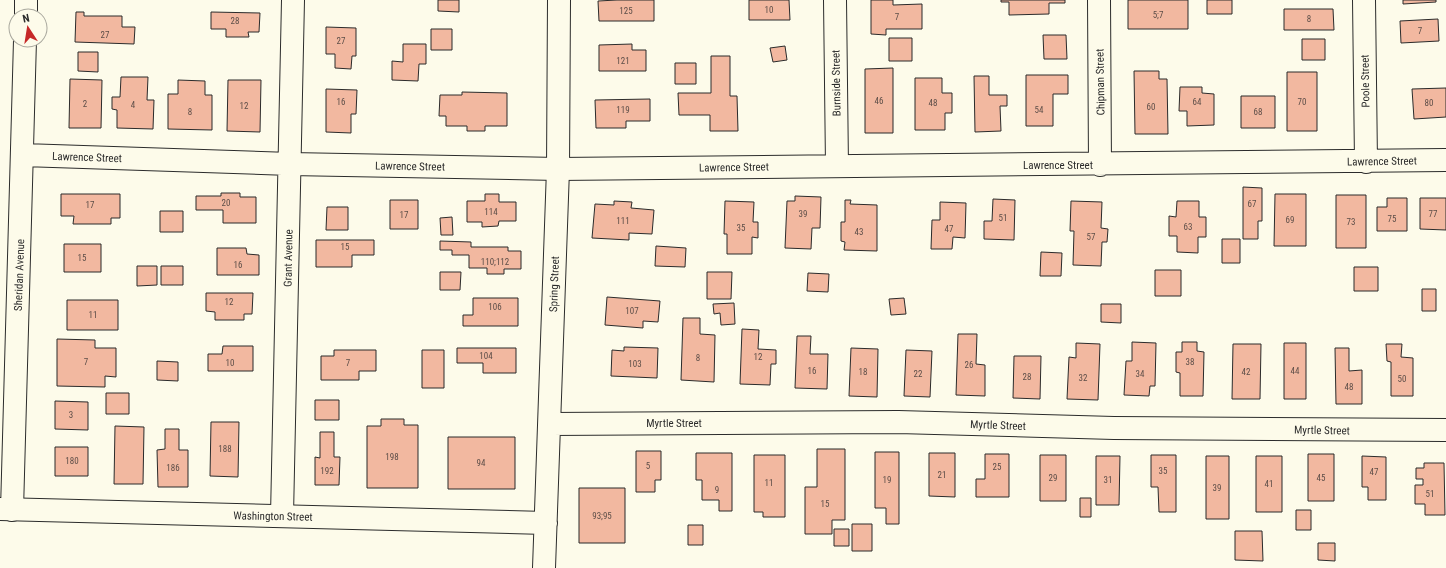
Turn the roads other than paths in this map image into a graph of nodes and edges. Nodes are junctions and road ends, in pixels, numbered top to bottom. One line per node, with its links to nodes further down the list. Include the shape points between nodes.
1 (293, 0): 10 (street, Grant Avenue)
2 (559, 0): 13 (street, Spring Street)
3 (835, 0): 12 (street, Burnside Street)
4 (1099, 0): 11 (street, Chipman Street)
5 (1364, 0): 9 (street, Poole Street)
6 (26, 48): 7 (street, Sheridan Avenue)
7 (23, 155): 10 (street, Lawrence Street); 16 (street, Sheridan Avenue)
8 (1446, 160): 9 (street, Lawrence Street)
9 (1366, 162): 11 (street, Lawrence Street)
10 (290, 164): 13 (street, Lawrence Street); 17 (street, Grant Avenue)
11 (1100, 165): 12 (street, Lawrence Street)
12 (837, 166): 13 (street, Lawrence Street)
13 (558, 170): 14 (street, Spring Street)
14 (550, 424): 15 (street, Myrtle Street, via 898,422 1114,428); 18 (street, Spring Street)
15 (1446, 430)
16 (6, 509): 17 (street, Washington Street)
17 (282, 516): 18 (street, Washington Street)
18 (546, 523): 19 (street, Spring Street)
19 (544, 568)

